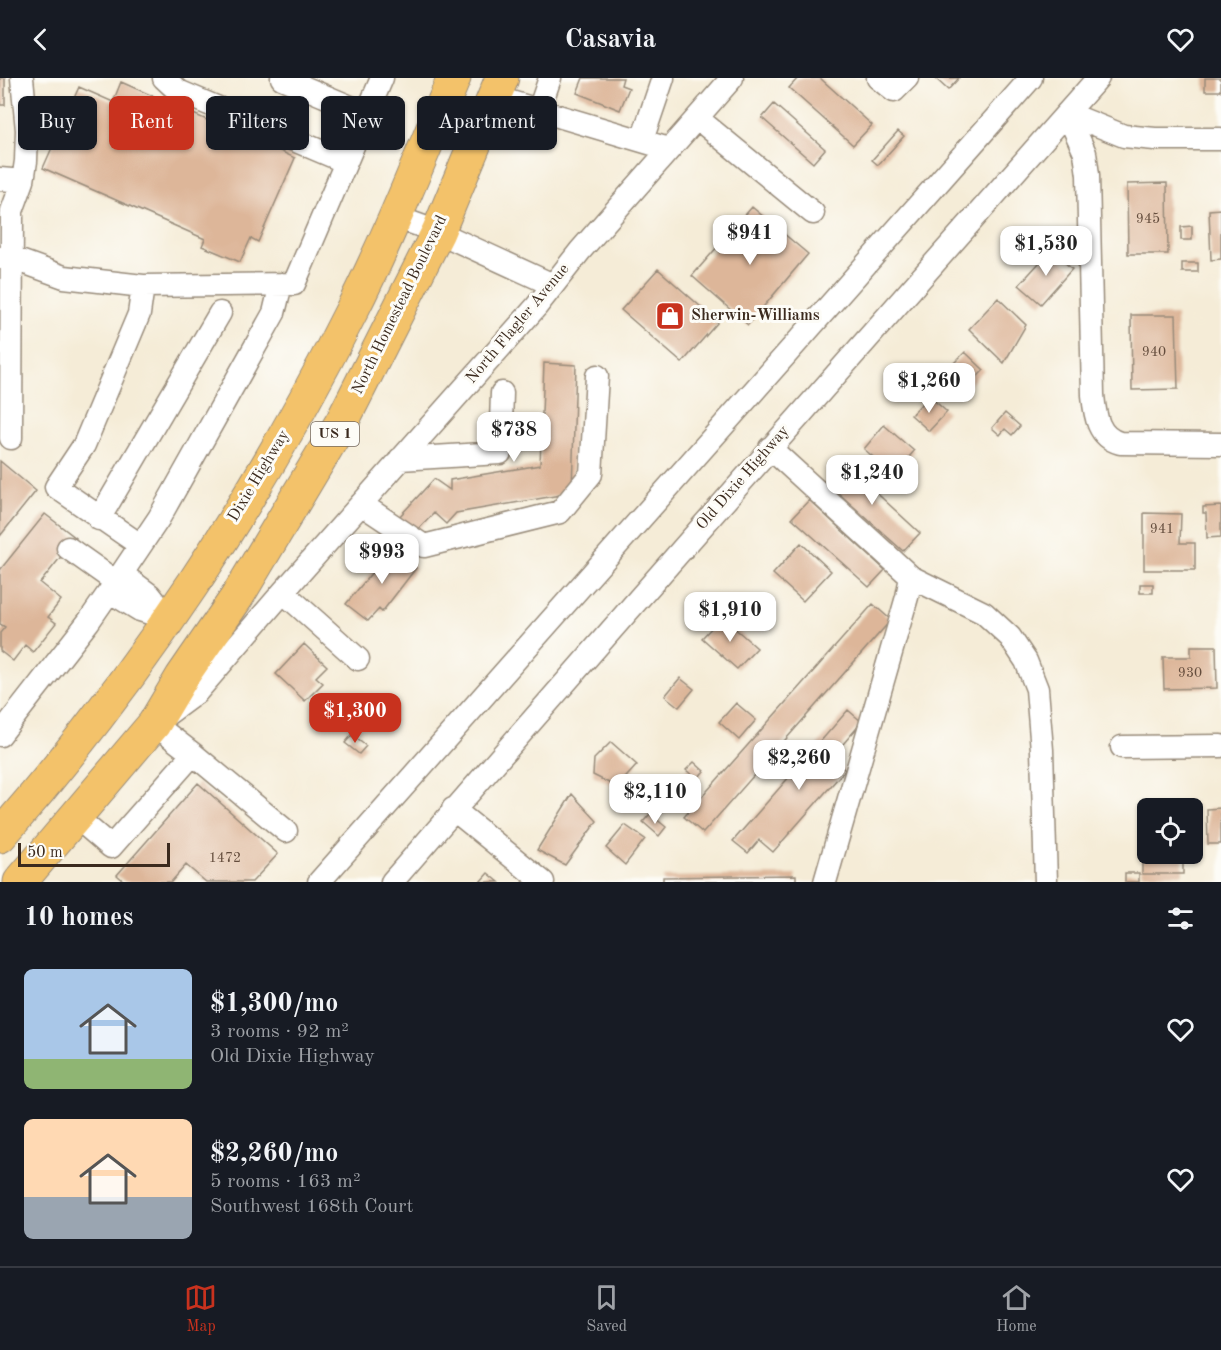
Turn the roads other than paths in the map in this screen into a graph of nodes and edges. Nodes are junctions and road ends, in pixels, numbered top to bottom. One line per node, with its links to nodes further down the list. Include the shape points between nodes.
1 (22, 78): 28 (street, via 27,130)
2 (164, 78): 26 (street, via 178,91)
3 (282, 78): 13 (street)
4 (382, 78): 16 (street)
5 (454, 78): 31 (highway, Dixie Highway / US 1)
6 (550, 78): 18 (street)
7 (663, 78): 23 (street)
8 (732, 78): 21 (street, North Flagler Avenue)
9 (879, 78): 10 (street, via 894,91)
10 (906, 78)
11 (1031, 78): 65 (street)
12 (1098, 78): 19 (street, Old Dixie Highway)
13 (316, 85): 15 (street)
14 (498, 88): 17 (street); 32 (highway, North Homestead Boulevard / US 1)
15 (335, 96)
16 (374, 96)
17 (513, 96)
18 (544, 96)
19 (1067, 113): 22 (street, via 1124,136); 43 (street, via 1085,153 1088,175 1093,395 1101,429 1110,441 1132,445); 44 (street, Old Dixie Highway)
20 (557, 115): 23 (street)
21 (697, 118): 24 (street, North Flagler Avenue); 30 (street)
22 (1221, 139)
23 (642, 140): 24 (street)
24 (669, 149): 35 (street, North Flagler Avenue)
25 (351, 150): 26 (street)
26 (346, 162): 34 (street, via 294,284)
27 (0, 179): 28 (street)
28 (23, 181): 29 (street)
29 (6, 211): 33 (street)
30 (813, 213)
31 (396, 217): 32 (street); 53 (highway, Dixie Highway / US 1, via 299,408)
32 (438, 232): 35 (street); 55 (highway, North Homestead Boulevard / US 1, via 343,420 237,597)
33 (6, 258): 36 (street, via 64,277); 37 (street)
34 (281, 284): 36 (street); 48 (street, via 274,313)
35 (553, 285): 45 (street, North Flagler Avenue)
36 (143, 286): 47 (street, via 139,314 84,445 56,487)
37 (6, 310): 39 (street)
38 (220, 313): 47 (street)
39 (6, 374): 42 (street)
40 (597, 376): 46 (street, via 591,474 560,512 424,546)
41 (502, 393): 45 (street, via 500,453)
42 (11, 438)
43 (1221, 444)
44 (770, 448): 51 (street); 60 (street, Old Dixie Highway)
45 (400, 459): 46 (street, North Flagler Avenue)
46 (361, 504): 52 (street, North Flagler Avenue)
47 (99, 519): 48 (street)
48 (140, 545): 50 (street)
49 (68, 548): 50 (street)
50 (116, 582): 53 (street, via 117,596 140,610); 56 (street)
51 (909, 587): 68 (street); 69 (street, via 984,613 1010,637 1026,661 1037,689)
52 (283, 591): 54 (street); 55 (street, North Flagler Avenue, via 196,693)
53 (169, 619): 62 (highway, Dixie Highway / US 1, via 52,776)
54 (358, 659)
55 (153, 724): 59 (street); 61 (highway, North Homestead Boulevard / US 1)
56 (0, 735)
57 (1221, 746): 58 (street)
58 (1122, 747)
59 (193, 754): 61 (street, via 111,848); 63 (street)
60 (453, 809): 66 (street, Old Dixie Highway); 67 (street)
61 (76, 817): 64 (highway, US 1)
62 (4, 824)
63 (286, 831)
64 (32, 878)
65 (319, 882)
66 (392, 882)
67 (543, 882)
68 (825, 882)
69 (1046, 882)

